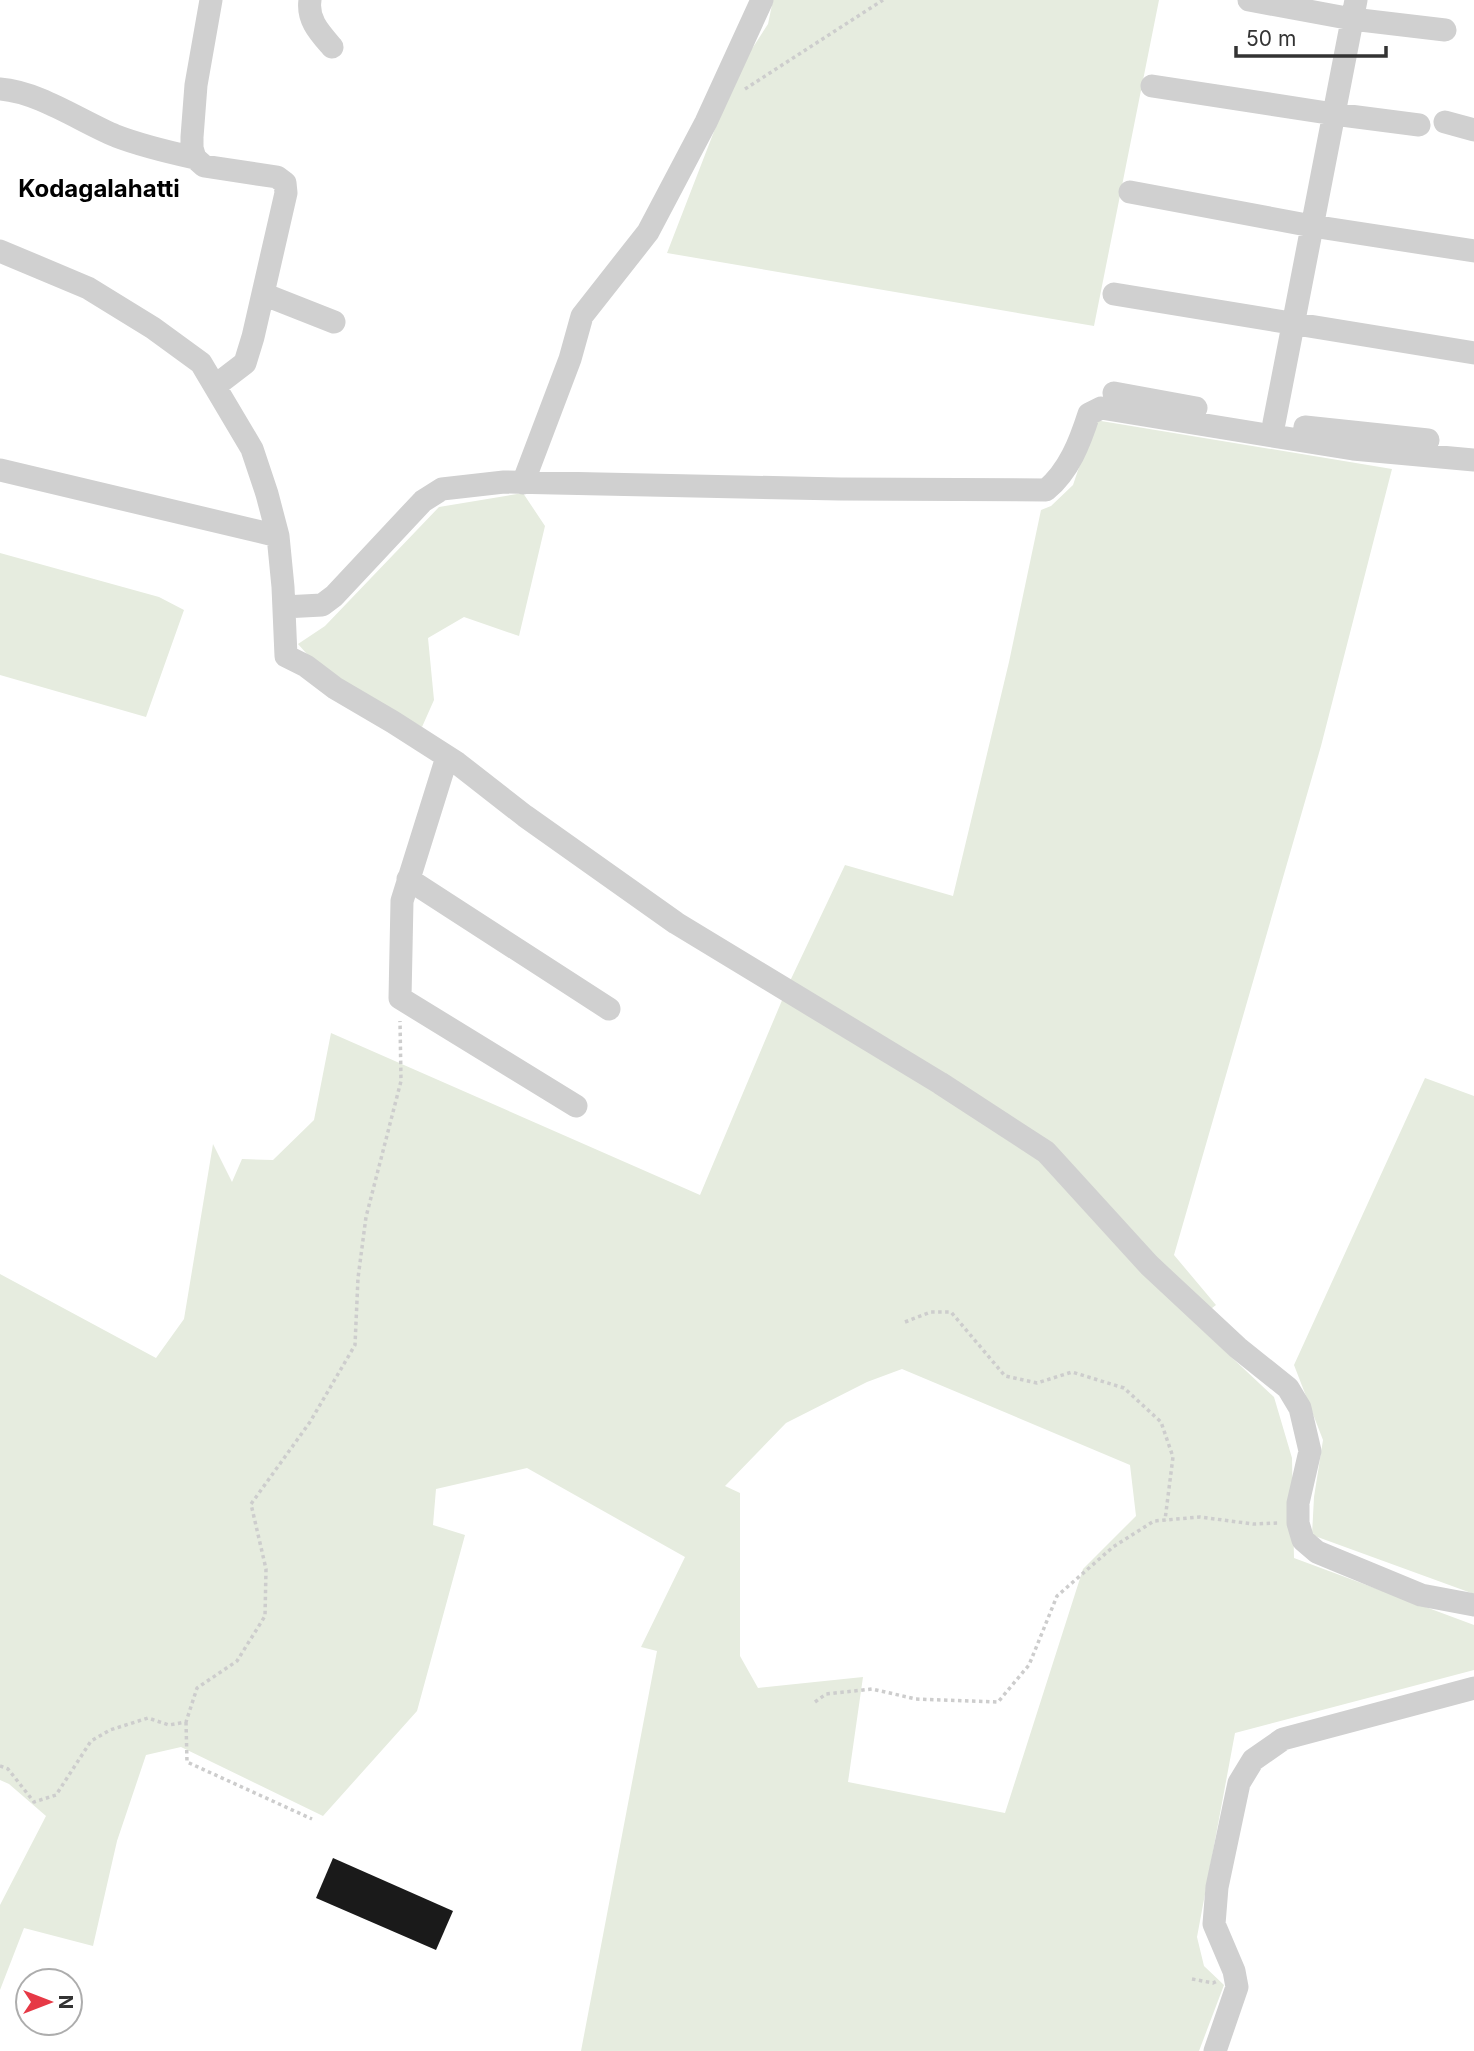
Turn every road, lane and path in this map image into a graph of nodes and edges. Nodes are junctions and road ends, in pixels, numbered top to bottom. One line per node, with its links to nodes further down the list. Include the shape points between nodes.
1 (211, 0): 16 (street, via 196,85)
2 (310, 0): 8 (street, via 311,18)
3 (762, 0): 31 (street, via 706,122 648,232 582,316)
4 (883, 0): 11 (path)
5 (1249, 0): 6 (street)
6 (1354, 9): 7 (street); 12 (street)
7 (1445, 30)
8 (332, 47)
9 (1152, 86): 12 (street)
10 (0, 89): 16 (street, via 52,104 145,146)
11 (745, 89)
12 (1334, 114): 14 (street); 18 (street)
13 (1445, 122): 15 (street)
14 (1419, 125)
15 (1474, 130)
16 (195, 158): 21 (street, via 204,166 277,177 285,183)
17 (1130, 192): 18 (street)
18 (1312, 226): 20 (street); 24 (street)
19 (0, 251): 26 (street, via 88,288 153,328 201,363)
20 (1474, 251)
21 (263, 294): 23 (street); 26 (street, via 245,363)
22 (1114, 294): 24 (street)
23 (334, 322)
24 (1294, 324): 25 (street); 28 (street)
25 (1474, 353)
26 (215, 386): 32 (street, via 252,449)
27 (1114, 393): 28 (street)
28 (1274, 423): 29 (street)
29 (1472, 452): 31 (street, via 1353,449 1101,408 1089,414 1082,438 1059,479 1046,490)
30 (0, 470): 32 (street)
31 (523, 483): 33 (street, via 442,489 423,501 323,605)
32 (278, 536): 33 (street)
33 (284, 607): 34 (street, via 286,656)
34 (447, 757): 35 (street); 41 (street, via 676,923 1046,1152 1149,1265 1288,1388 1300,1408 1311,1451 1298,1503)
35 (408, 879): 36 (street, via 402,901); 37 (street)
36 (400, 998): 38 (street); 45 (path, via 401,1082 366,1217 355,1345 310,1422 251,1504 266,1569 265,1616 237,1661 197,1688)
37 (609, 1009)
38 (576, 1106)
39 (905, 1322): 40 (path, via 931,1312 951,1312 1005,1376 1037,1383 1072,1372 1125,1388 1161,1422 1173,1457)
40 (1165, 1520): 41 (path, via 1200,1517 1253,1524); 44 (path, via 1154,1521 1113,1547 1057,1596 1029,1665 998,1702 916,1699 872,1689 826,1694)
41 (1298, 1523): 42 (street, via 1303,1540 1317,1552 1421,1595)
42 (1474, 1605)
43 (1474, 1688): 48 (street, via 1283,1739 1253,1760 1239,1783 1217,1887 1214,1924 1237,1987)
44 (815, 1702)
45 (186, 1722): 46 (path, via 169,1725 148,1718 110,1730 92,1741 56,1795 34,1802 8,1769); 47 (path, via 187,1762)
46 (0, 1766)
47 (313, 1819)
48 (1215, 2051)

